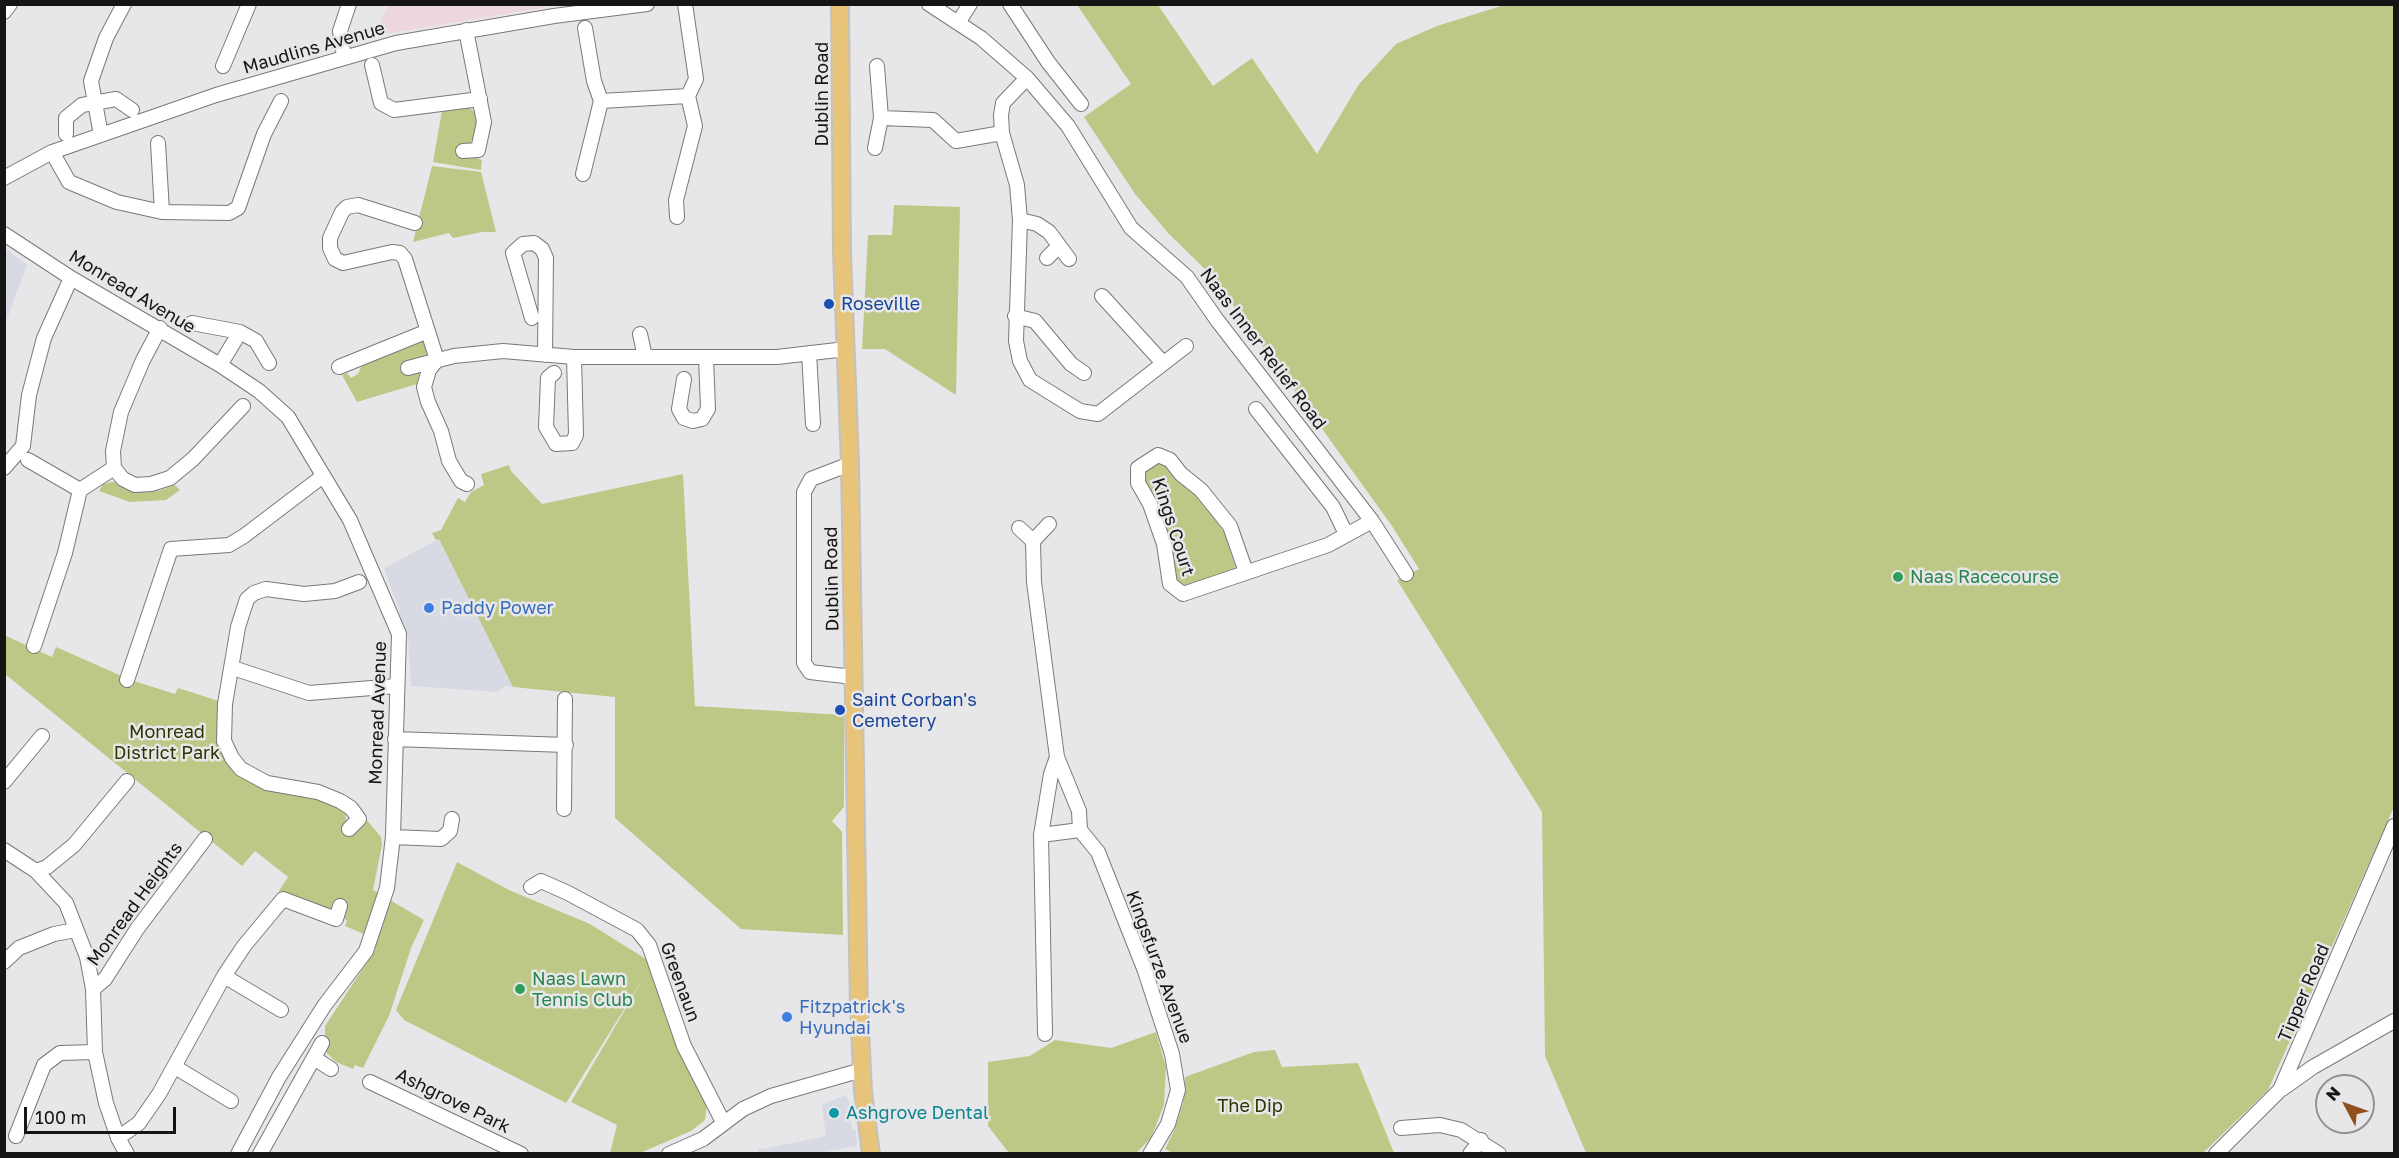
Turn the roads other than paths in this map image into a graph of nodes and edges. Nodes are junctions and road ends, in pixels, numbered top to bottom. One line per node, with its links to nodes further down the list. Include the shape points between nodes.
1 (10, 4): 11 (street)
2 (124, 4): 25 (street, via 96,63 91,81)
3 (249, 4): 17 (street)
4 (349, 4): 15 (street, via 340,31)
5 (647, 4): 14 (street, Maudlins Avenue)
6 (685, 4): 21 (street, via 696,79)
7 (840, 4): 55 (main road, Dublin Road)
8 (929, 4): 12 (street, Naas Inner Relief Road)
9 (970, 4): 12 (street)
10 (1010, 4): 20 (street, via 1048,62)
11 (4, 12)
12 (958, 23): 19 (street, Naas Inner Relief Road)
13 (585, 28): 24 (street)
14 (466, 30): 15 (street, Maudlins Avenue); 22 (street)
15 (344, 57): 30 (street, Maudlins Avenue, via 216,94)
16 (372, 65): 22 (street, via 381,103 394,110)
17 (223, 66)
18 (878, 66): 27 (street)
19 (1027, 78): 28 (street, via 1003,103); 80 (street, Naas Inner Relief Road, via 1068,126 1131,228 1187,277)
20 (1079, 95)
21 (688, 96): 24 (street); 38 (street, via 695,126 676,201)
22 (480, 99): 33 (street, via 484,122 478,150)
23 (281, 100): 37 (street, via 264,134 238,208 229,213)
24 (601, 101): 35 (street)
25 (93, 103): 26 (street, via 116,99); 29 (street, via 82,105 66,118); 30 (street)
26 (132, 110)
27 (881, 118): 28 (street, via 933,120 956,141); 32 (street)
28 (1002, 133): 39 (street, via 1017,185)
29 (66, 134)
30 (101, 135): 34 (street, Maudlins Avenue)
31 (158, 144): 37 (street)
32 (875, 148)
33 (463, 151)
34 (52, 152): 36 (street, Maudlins Avenue); 37 (street, via 69,182 117,202)
35 (584, 174)
36 (4, 178)
37 (162, 212)
38 (677, 217)
39 (1020, 220): 42 (street, via 1043,228); 47 (street)
40 (415, 223): 51 (street, via 358,205 347,207 330,238 330,248 335,259 343,263 400,253)
41 (4, 234): 45 (street, Monread Avenue)
42 (1059, 246): 43 (street); 44 (street)
43 (1047, 258)
44 (1069, 259)
45 (72, 278): 50 (street, Monread Avenue); 75 (street, via 44,338 29,395 23,446)
46 (1102, 296): 63 (street, via 1117,323)
47 (1016, 316): 63 (street, via 1020,361 1030,380 1080,411 1098,414); 68 (street, via 1035,321 1067,369)
48 (532, 318): 57 (street, via 513,253 523,244 534,243 546,258)
49 (192, 323): 52 (street)
50 (160, 328): 64 (street, Monread Avenue); 76 (street, via 121,412 112,451)
51 (428, 331): 61 (street); 65 (street)
52 (240, 332): 62 (street, via 256,341); 64 (street)
53 (640, 334): 59 (street)
54 (1186, 346): 63 (street)
55 (846, 349): 56 (street); 74 (main road, Dublin Road)
56 (809, 353): 60 (street); 72 (street)
57 (545, 355): 58 (street); 61 (street, via 502,351)
58 (574, 357): 59 (street); 67 (street, via 576,435 572,443 556,444 546,427 548,378)
59 (645, 357): 60 (street)
60 (706, 357): 69 (street, via 708,409 702,419 684,418 679,409)
61 (437, 360): 66 (street); 78 (street, via 424,387 449,461)
62 (269, 363)
63 (1163, 363)
64 (220, 364): 77 (street, Monread Avenue, via 288,417)
65 (339, 367)
66 (408, 368)
67 (554, 373)
68 (1084, 374)
69 (684, 379)
70 (243, 406): 76 (street, via 170,478 135,485)
71 (1256, 409): 83 (street, via 1333,507)
72 (813, 424)
73 (28, 460): 79 (street)
74 (850, 464): 90 (main road, Dublin Road); 90 (street, via 811,479 804,492 804,663 810,672)
75 (4, 468)
76 (114, 468): 79 (street)
77 (323, 476): 91 (street, via 229,544 171,549); 92 (street, Monread Avenue, via 350,520 399,634)
78 (467, 484)
79 (80, 490): 88 (street, via 65,553)
80 (1372, 521): 83 (street, Kings Court); 86 (street, Naas Inner Relief Road)
81 (1049, 524): 84 (street)
82 (1019, 528): 84 (street)
83 (1346, 534): 85 (street, Kings Court, via 1328,545)
84 (1033, 541): 97 (street, Kingsfurze Avenue, via 1036,598)
85 (1246, 572): 85 (street, Kings Court, via 1183,594 1175,590 1170,584 1164,544 1138,483 1138,468 1158,454 1170,460 1230,526)
86 (1406, 574)
87 (359, 582): 89 (street, via 335,591 304,594 266,589 254,593 247,599 238,627)
88 (34, 646)
89 (233, 668): 92 (street, via 309,693); 103 (street, via 225,704 224,741 232,758 241,769 267,783 318,792 340,801 359,819)
90 (853, 677): 124 (main road, Dublin Road)
91 (127, 680)
92 (397, 686): 95 (street, Monread Avenue)
93 (566, 699): 96 (street)
94 (42, 736): 99 (street)
95 (396, 739): 96 (street); 106 (street, Monread Avenue)
96 (566, 745): 100 (street)
97 (1057, 757): 104 (street, Kingsfurze Avenue, via 1079,811); 105 (street, Kingsfurze Avenue)
98 (127, 781): 109 (street, via 74,845)
99 (4, 782)
100 (564, 809)
101 (452, 819): 106 (street, via 450,831 441,839)
102 (2394, 826): 126 (street, Tipper Road)
103 (349, 829)
104 (1080, 830): 105 (street); 141 (street, Kingsfurze Avenue, via 1098,852 1145,971 1172,1054 1178,1090 1168,1124)
105 (1041, 835): 118 (street, Kingsfurze Avenue)
106 (393, 837): 135 (street, Monread Avenue, via 387,888 366,951 311,1026)
107 (205, 839): 115 (street, Monread Heights, via 137,929 105,979)
108 (4, 850): 109 (street, Monread Heights)
109 (36, 871): 112 (street, Monread Heights, via 66,903)
110 (531, 887): 128 (street, Greenaun, via 541,881 637,930 649,945 684,1046)
111 (340, 906): 114 (street, via 336,919 283,899)
112 (76, 930): 113 (street, Monread Heights, via 19,948); 115 (street, Monread Heights, via 87,957)
113 (4, 962)
114 (224, 976): 116 (street); 122 (street)
115 (93, 989): 120 (street, Monread Heights)
116 (281, 1010)
117 (2394, 1021): 126 (street)
118 (1045, 1034)
119 (322, 1043): 121 (street)
120 (95, 1052): 130 (street, via 60,1053 44,1065); 131 (street, Monread Heights)
121 (314, 1058): 123 (street); 136 (street)
122 (175, 1067): 127 (street); 131 (street, via 139,1123)
123 (331, 1069)
124 (862, 1070): 128 (street, via 771,1095); 140 (main road, Dublin Road)
125 (370, 1082): 137 (street, Ashgrove Park)
126 (2280, 1090): 144 (street, Tipper Road)
127 (231, 1101)
128 (723, 1122): 132 (street)
129 (1401, 1128): 133 (street, via 1440,1125)
130 (16, 1136)
131 (118, 1138): 134 (street, Monread Heights)
132 (703, 1139): 138 (street); 139 (street)
133 (1481, 1140): 142 (street); 143 (street)
134 (127, 1154)
135 (238, 1154)
136 (260, 1154)
137 (520, 1154)
138 (669, 1154)
139 (704, 1154)
140 (871, 1154)
141 (1150, 1154)
142 (1470, 1154)
143 (1499, 1154)
144 (2216, 1154)

